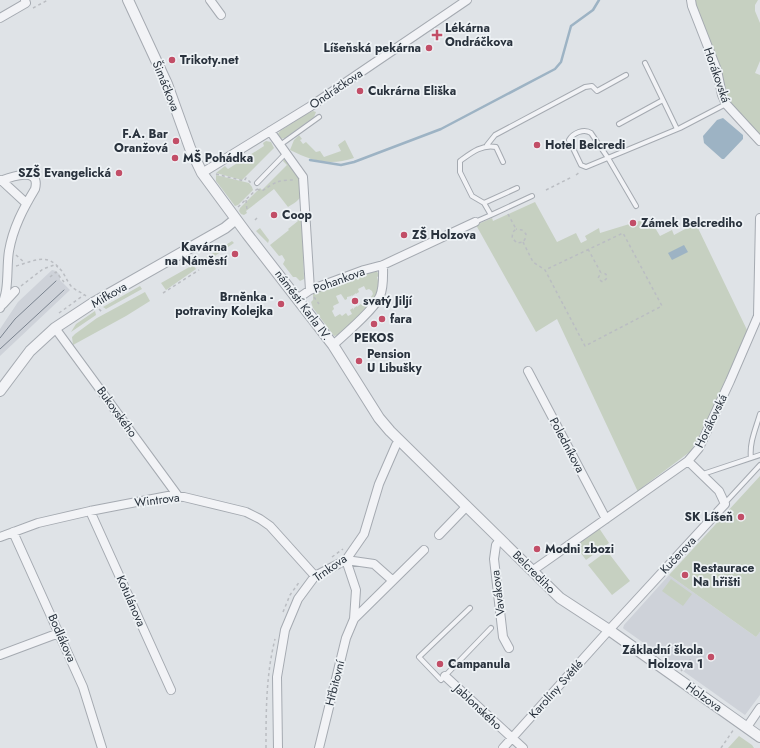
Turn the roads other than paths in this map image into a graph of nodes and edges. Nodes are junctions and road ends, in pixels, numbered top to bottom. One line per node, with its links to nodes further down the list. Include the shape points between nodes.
1 (128, 0): 22 (street, Šimáčkova, via 167,84 190,148)
2 (210, 0): 6 (street)
3 (467, 0): 15 (street, Ondráčkova, via 324,98)
4 (691, 0): 11 (street, Horákovská, via 717,70)
5 (28, 1): 7 (street)
6 (221, 15)
7 (0, 18)
8 (645, 64): 10 (lane)
9 (626, 75): 18 (lane, via 597,91 592,86 585,87 495,135)
10 (663, 100): 13 (lane); 14 (lane)
11 (726, 104): 14 (lane); 16 (street, Horákovská)
12 (319, 117): 17 (lane)
13 (619, 124)
14 (677, 130): 20 (lane)
15 (270, 131): 17 (street, náměstí Karla IV.); 22 (street, Ondráčkova)
16 (760, 141)
17 (280, 145): 19 (street, náměstí Karla IV.)
18 (487, 145): 21 (lane, via 496,147); 28 (lane, via 460,161 460,172 472,196)
19 (288, 155): 24 (lane); 36 (street, náměstí Karla IV., via 303,177)
20 (608, 158): 20 (lane, via 586,167 581,165 569,140 582,131 588,131); 29 (lane)
21 (504, 162)
22 (202, 173): 32 (street, náměstí Karla IV.)
23 (1, 181): 27 (street); 27 (street, via 24,175 34,178 35,189)
24 (257, 183)
25 (517, 188): 28 (lane)
26 (532, 196): 30 (lane)
27 (26, 203): 39 (street, via 16,223 9,250 5,297)
28 (484, 203): 30 (lane)
29 (636, 206)
30 (491, 215): 33 (lane)
31 (760, 218): 38 (street, Horákovská)
32 (236, 219): 37 (street, náměstí Karla IV.); 40 (street, Mifkova, via 226,228)
33 (475, 222): 34 (street, Pohankova)
34 (383, 265): 36 (street, Pohankova); 41 (street, Pohankova, via 380,296 366,314)
35 (15, 291): 39 (street)
36 (311, 292): 37 (street, Pohankova)
37 (297, 299): 41 (street, náměstí Karla IV.)
38 (759, 305): 48 (street, Horákovská, via 758,316 730,381 699,448)
39 (1, 307)
40 (55, 328): 43 (street, Mifkova, via 30,351); 51 (street, Bukovského)
41 (333, 345): 45 (street, náměstí Karla IV., via 379,418)
42 (528, 371): 55 (street, Poledníkova)
43 (0, 391)
44 (760, 414): 47 (lane, via 751,443)
45 (400, 441): 53 (street, Belcrediho); 61 (street, Trnkova, via 379,484 364,534)
46 (760, 455): 47 (lane)
47 (751, 458): 50 (lane)
48 (688, 461): 50 (street); 55 (street, Horákovská)
49 (760, 465): 52 (lane)
50 (703, 474): 52 (street, via 719,491)
51 (178, 496): 54 (street, Wintrova); 63 (street, Wintrova, via 246,512 260,519 270,526)
52 (725, 504): 68 (street, Kučerova)
53 (467, 506): 57 (street); 59 (street, Belcrediho)
54 (90, 511): 56 (street, Wintrova, via 38,523); 73 (street, Kotulánova)
55 (606, 519): 62 (street, Horákovská)
56 (13, 532): 58 (street, Wintrova); 69 (street, Bodlákova)
57 (439, 535)
58 (0, 537)
59 (501, 539): 62 (street, Belcrediho); 70 (street, Vavákova, via 496,545 494,558 503,637)
60 (424, 550): 64 (street, Hřbitovní)
61 (346, 560): 63 (street, Trnkova); 64 (street, via 374,564); 66 (street, Hřbitovní, via 356,590)
62 (532, 571): 68 (street, Belcrediho, via 560,598)
63 (315, 576): 79 (street, Trnkova, via 298,599 286,630 277,677)
64 (392, 580): 66 (street, Hřbitovní)
65 (470, 608): 72 (lane, via 419,657 441,680)
66 (354, 619): 80 (street, Hřbitovní, via 346,638)
67 (491, 628): 72 (lane)
68 (608, 630): 75 (street, Holzova); 77 (street, Karolíny Světlé)
69 (59, 633): 71 (street); 78 (street, Bodlákova, via 83,687)
70 (509, 648)
71 (0, 655)
72 (445, 676): 77 (street, Jablonského)
73 (171, 690)
74 (760, 708): 75 (street)
75 (747, 728): 76 (street, Holzova)
76 (760, 736)
77 (512, 738): 81 (street, Karolíny Světlé); 82 (street, Jablonského)
78 (102, 748)
79 (278, 748)
80 (319, 748)
81 (503, 748)
82 (523, 748)

